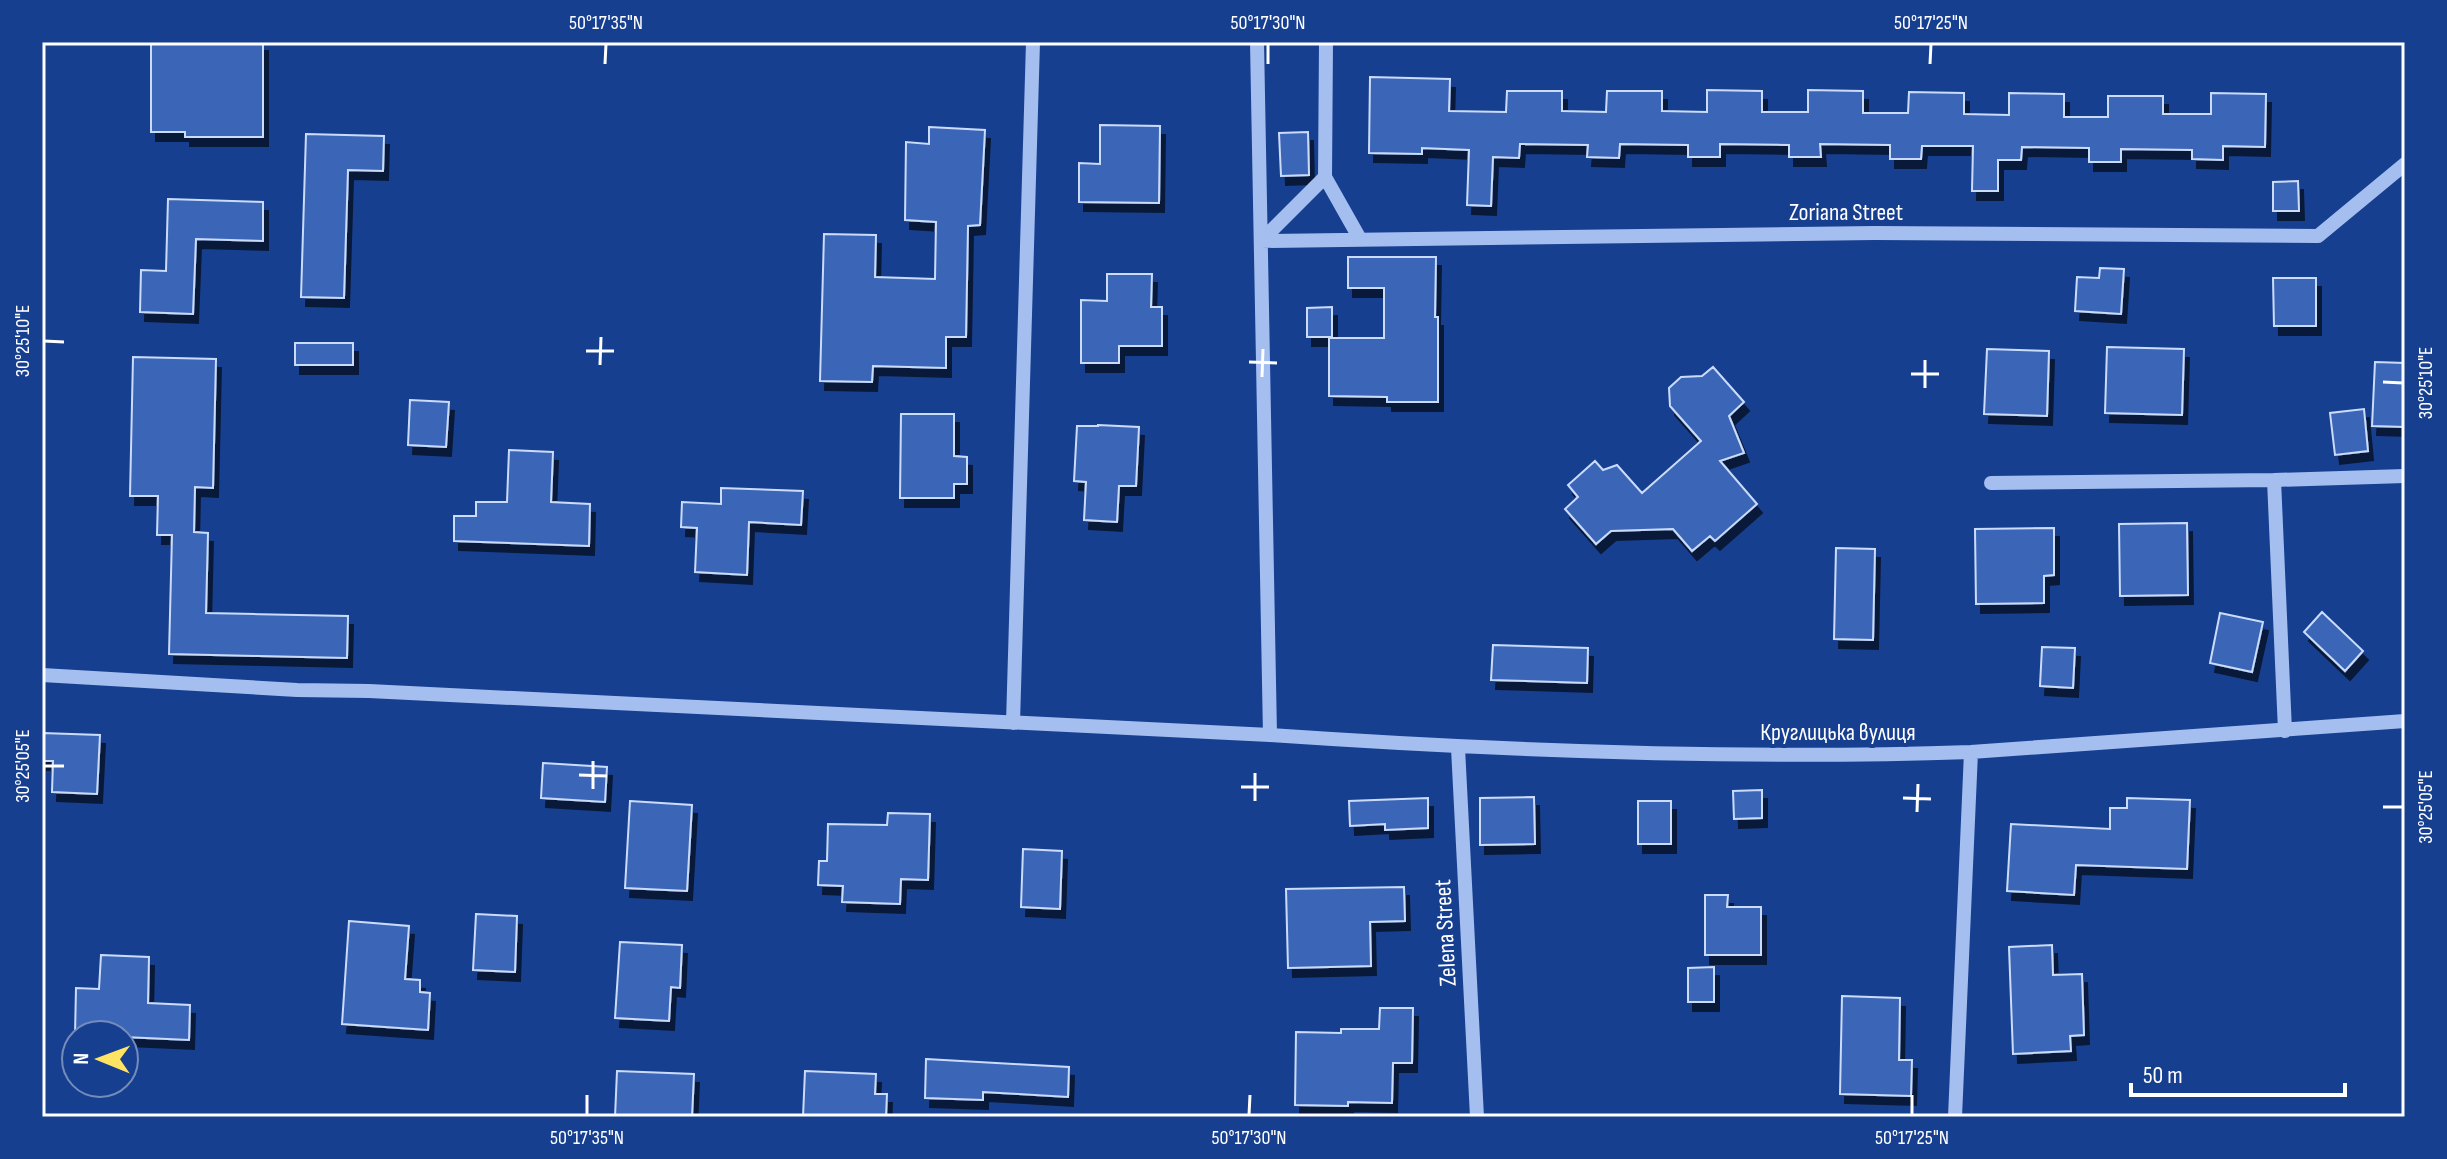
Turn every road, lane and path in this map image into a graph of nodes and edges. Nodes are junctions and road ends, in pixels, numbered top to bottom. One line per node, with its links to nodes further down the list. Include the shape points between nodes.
1 (1033, 42): 13 (street)
2 (1257, 42): 7 (street)
3 (1326, 42): 5 (street)
4 (2405, 164): 6 (street, Zoriana Street, via 2318,236 1875,233)
5 (1325, 177): 6 (street); 7 (street)
6 (1360, 239): 7 (street, Zoriana Street)
7 (1261, 241): 15 (street)
8 (2405, 476): 9 (street)
9 (2274, 480): 10 (street); 14 (street)
10 (1991, 483)
11 (42, 675): 13 (street, Круглицька вулиця)
12 (2405, 721): 14 (street, Круглицька вулиця)
13 (1013, 723): 15 (street, Круглицька вулиця)
14 (2285, 731): 17 (street, Круглицька вулиця)
15 (1270, 735): 16 (street, Круглицька вулиця)
16 (1458, 748): 17 (street, Круглицька вулиця, via 1708,755); 18 (street, Zelena Street)
17 (1971, 752): 19 (street)
18 (1477, 1117)
19 (1955, 1117)

